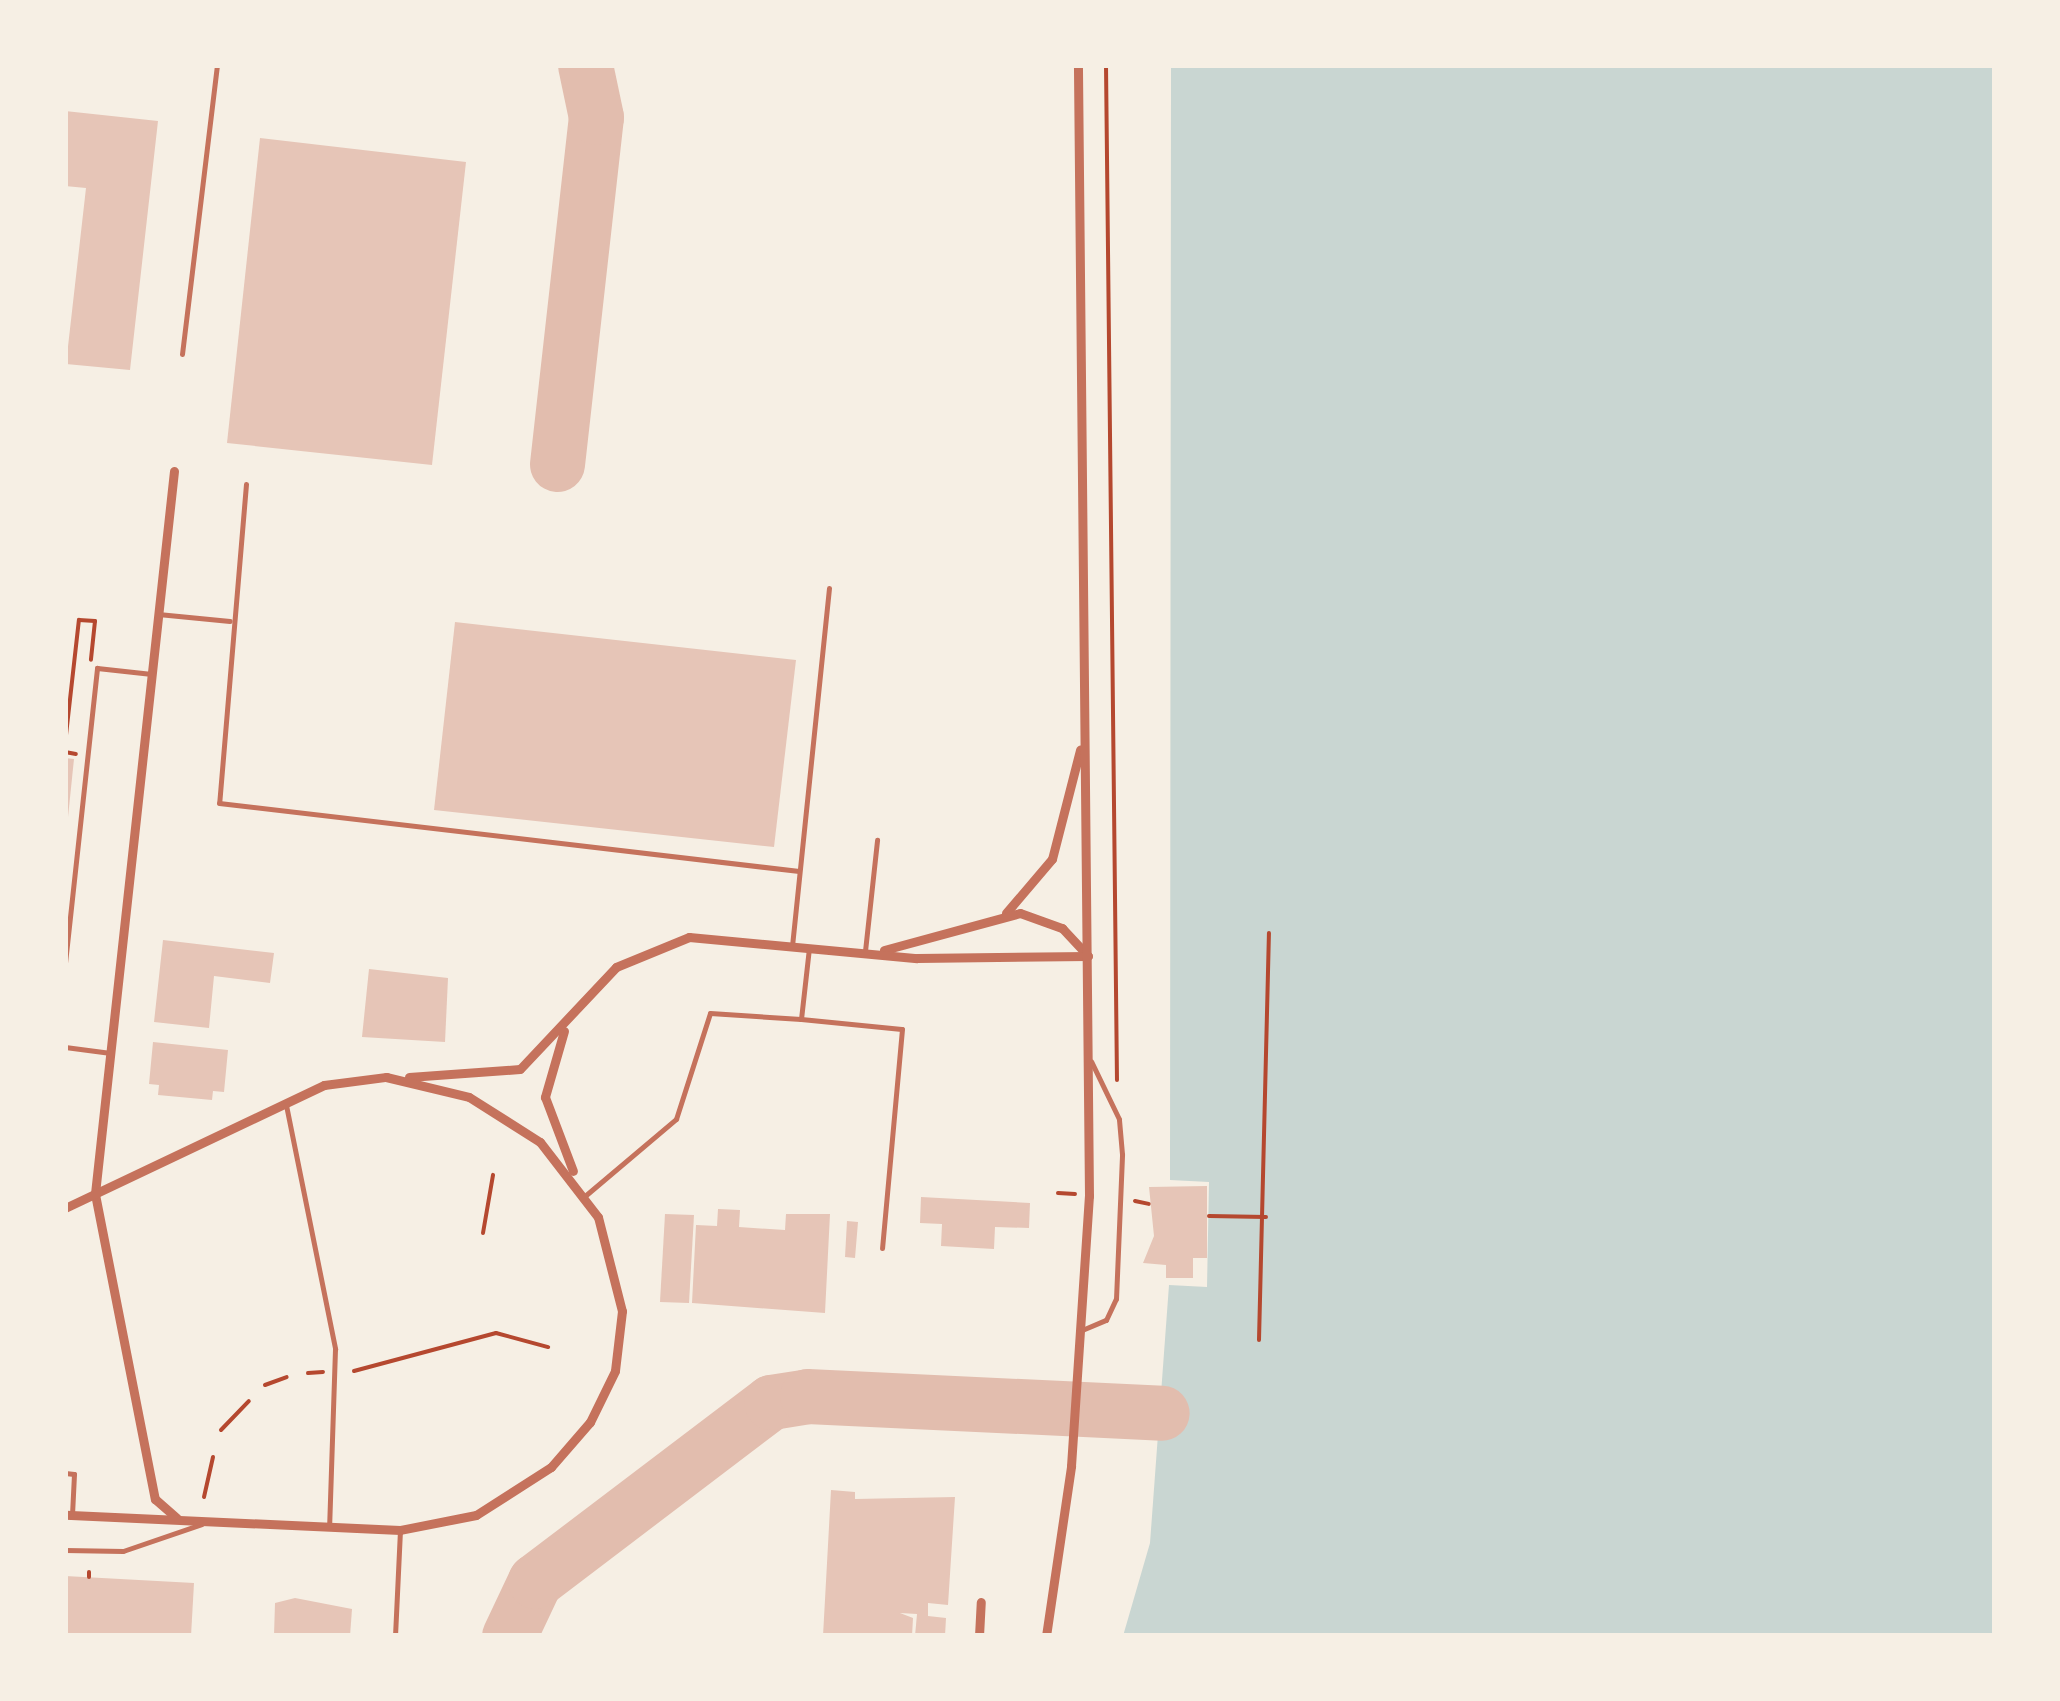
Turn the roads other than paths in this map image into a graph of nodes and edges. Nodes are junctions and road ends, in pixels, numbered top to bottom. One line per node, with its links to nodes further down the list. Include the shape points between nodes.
1 (217, 65): 3 (lane)
2 (1078, 65): 10 (street)
3 (182, 354)
4 (174, 472): 7 (street)
5 (246, 484): 8 (lane)
6 (829, 588): 12 (lane)
7 (158, 614): 8 (lane); 9 (street)
8 (230, 622): 12 (lane, via 236,639 219,803)
9 (152, 674): 18 (lane, via 98,668); 22 (street)
10 (1083, 728): 13 (street, via 1052,859 1020,903); 17 (street)
11 (878, 840): 16 (lane)
12 (800, 871): 14 (lane)
13 (991, 921): 16 (street); 17 (street, via 1046,918)
14 (792, 946): 15 (street); 20 (street, via 713,936 650,947 600,980)
15 (809, 948): 16 (street); 19 (lane)
16 (868, 952): 17 (street)
17 (1088, 956): 23 (street)
18 (65, 963)
19 (801, 1018): 28 (lane, via 710,1014 676,1119); 30 (lane, via 902,1029)
20 (567, 1023): 24 (street, via 506,1074); 26 (street, via 545,1097)
21 (65, 1048): 22 (lane)
22 (111, 1053): 27 (street)
23 (1090, 1059): 31 (street); 31 (lane, via 1119,1119 1122,1154 1116,1299 1106,1320)
24 (386, 1077): 25 (street, via 334,1082); 26 (street, via 494,1110)
25 (286, 1102): 27 (street); 36 (lane, via 335,1349)
26 (578, 1183): 28 (street)
27 (96, 1194): 29 (street); 34 (street, via 156,1499)
28 (586, 1195): 37 (street, via 620,1285 620,1348 605,1397 573,1444 514,1495 456,1521)
29 (65, 1208)
30 (882, 1248)
31 (1080, 1331): 42 (street)
32 (65, 1473): 33 (lane, via 74,1474)
33 (68, 1515): 34 (street)
34 (189, 1520): 35 (street)
35 (218, 1522): 36 (street); 38 (lane, via 123,1552)
36 (329, 1528): 37 (street)
37 (400, 1530): 40 (lane)
38 (65, 1550)
39 (981, 1602): 41 (street)
40 (395, 1636)
41 (979, 1636)
42 (1046, 1636)

